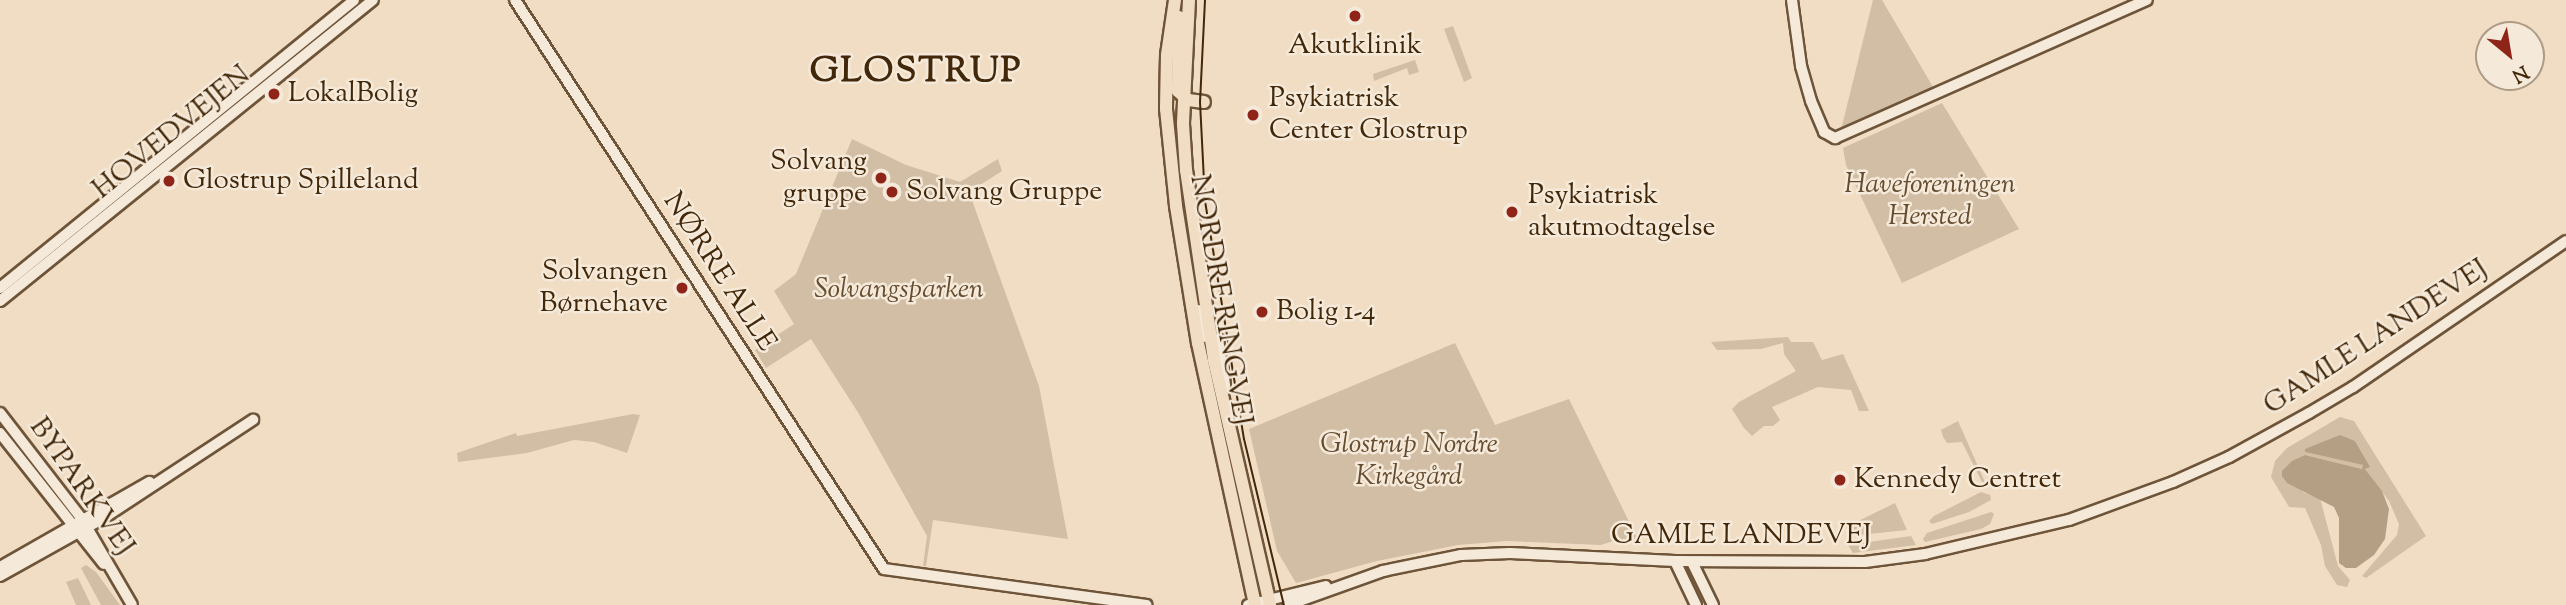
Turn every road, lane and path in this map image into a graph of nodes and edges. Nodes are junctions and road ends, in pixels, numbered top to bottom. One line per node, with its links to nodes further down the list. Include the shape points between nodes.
1 (354, 0): 8 (main road, HOVEDVEJEN)
2 (373, 0): 10 (main road, HOVEDVEJEN)
3 (515, 0): 28 (street, NØRRE ALLE, via 884,569)
4 (1176, 0): 9 (main road, via 1176,80); 13 (main road, NORDRE RINGVEJ, via 1168,46 1166,109)
5 (1189, 0): 9 (main road, NORDRE RINGVEJ)
6 (1792, 0): 7 (street, via 1801,66 1819,124 1829,137 1843,137)
7 (2147, 0)
8 (252, 83): 10 (main road, via 251,93); 14 (main road, HOVEDVEJEN)
9 (1184, 98): 11 (main road, NORDRE RINGVEJ); 11 (main road, via 1204,102 1194,106 1190,116)
10 (201, 139): 15 (main road, HOVEDVEJEN)
11 (1191, 204): 16 (main road, NORDRE RINGVEJ)
12 (2566, 241): 22 (street, GAMLE LANDEVEJ, via 2318,408 2229,457 2123,501 2069,520 1925,554 1852,563)
13 (1188, 281): 16 (main road, via 1204,336); 26 (main road, NORDRE RINGVEJ, via 1213,417)
14 (0, 288)
15 (0, 301)
16 (1215, 339): 26 (main road, NORDRE RINGVEJ, via 1214,360)
17 (0, 413): 20 (street, BYPARKVEJ)
18 (253, 420): 20 (street)
19 (0, 433): 20 (street, BYPARKVEJ)
20 (80, 526): 23 (street); 24 (street); 27 (street, BYPARKVEJ)
21 (1675, 561): 22 (street, GAMLE LANDEVEJ); 25 (street, GAMLE LANDEVEJ, via 1483,553 1410,564); 30 (street)
22 (1692, 562): 31 (street)
23 (0, 567)
24 (0, 576)
25 (1344, 583): 26 (street, GAMLE LANDEVEJ); 29 (street, GAMLE LANDEVEJ)
26 (1261, 603)
27 (132, 605)
28 (1147, 605)
29 (1288, 605)
30 (1696, 605)
31 (1713, 605)

